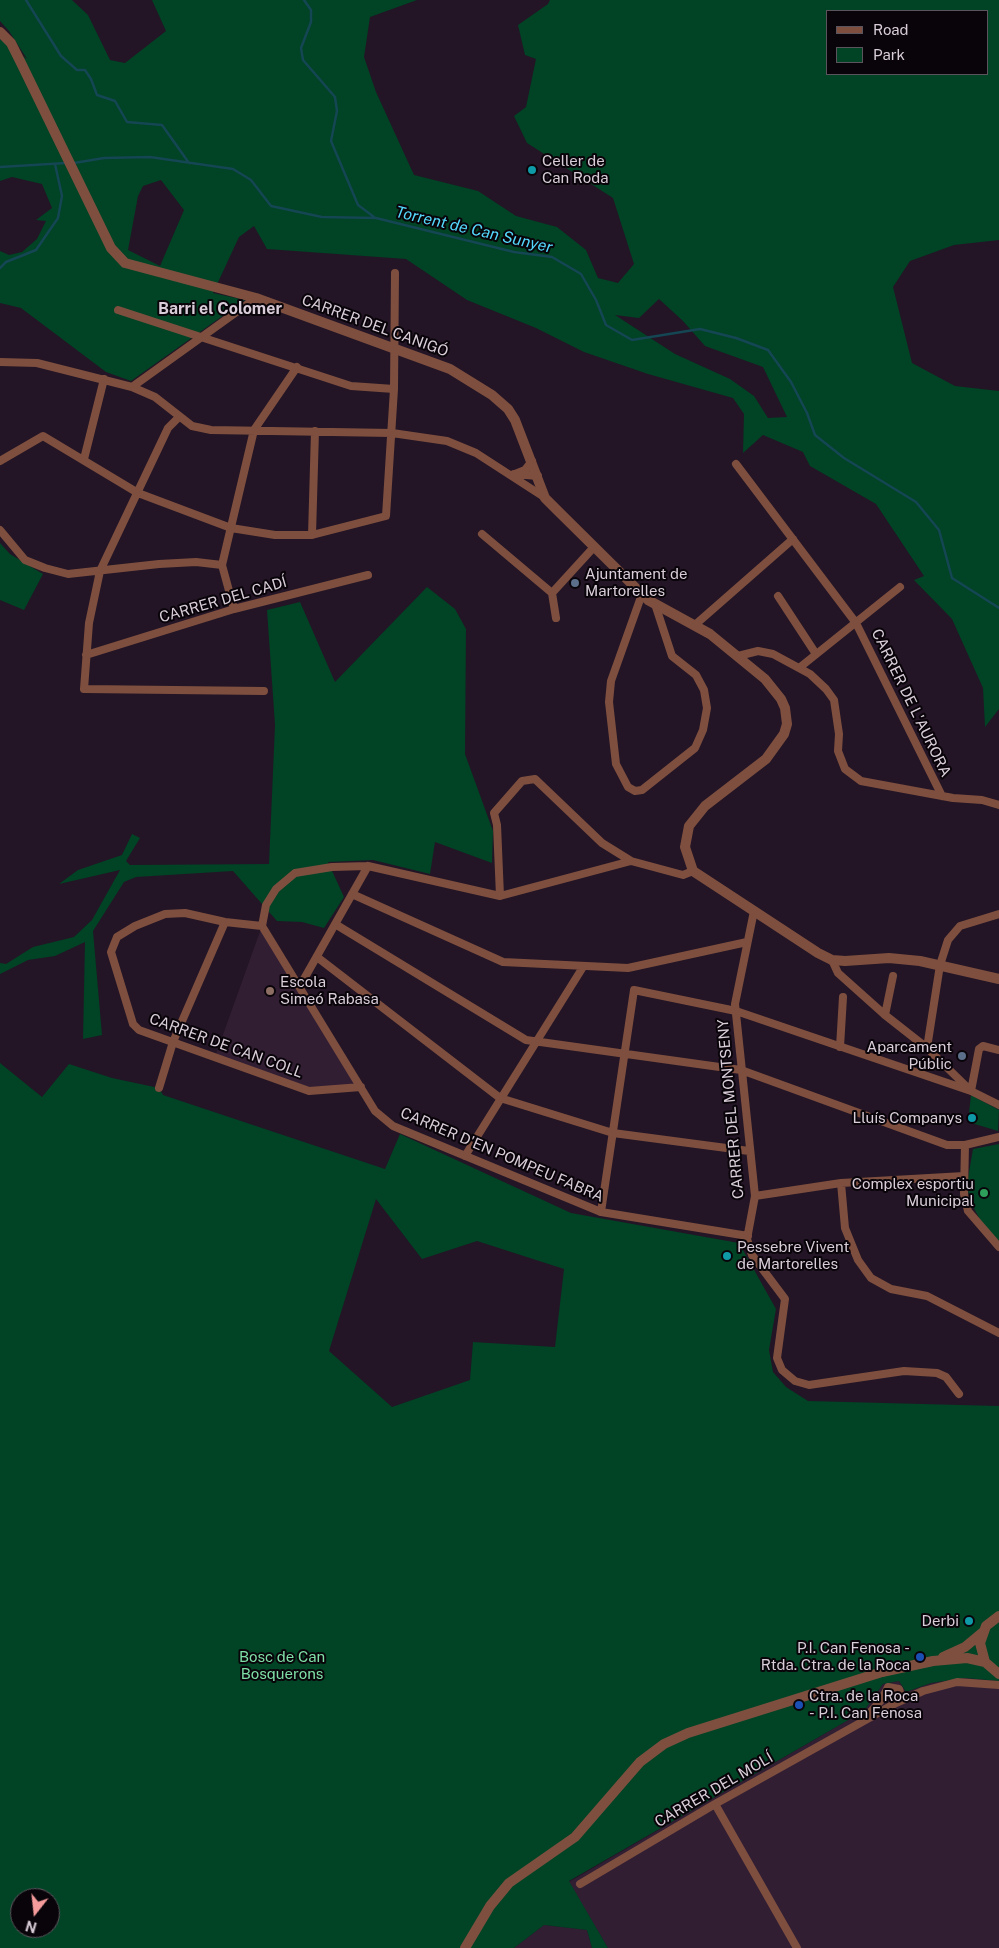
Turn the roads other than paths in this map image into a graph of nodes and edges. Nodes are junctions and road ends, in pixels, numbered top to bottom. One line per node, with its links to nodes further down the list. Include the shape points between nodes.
1 (0, 32): 3 (street, CARRER DEL CANIGÓ, via 11,43 111,248 125,263)
2 (395, 273): 6 (street)
3 (256, 298): 5 (street); 6 (street, CARRER DEL CANIGÓ)
4 (118, 310): 5 (street)
5 (202, 336): 8 (street); 10 (street)
6 (395, 349): 11 (street); 18 (street, CARRER DEL CANIGÓ, via 450,369 492,395 508,409)
7 (0, 362): 9 (street, via 38,363)
8 (297, 367): 11 (street, via 351,386); 13 (street)
9 (104, 379): 10 (street); 16 (street)
10 (132, 387): 12 (street, via 155,397)
11 (394, 389): 15 (street)
12 (179, 417): 13 (street, via 192,426 211,430); 24 (street, via 168,428)
13 (254, 430): 14 (street); 26 (street)
14 (315, 431): 15 (street); 29 (street)
15 (392, 433): 20 (street, via 447,441 476,453); 29 (street, via 386,516)
16 (84, 459): 17 (street, via 43,436); 24 (street)
17 (0, 461)
18 (532, 461): 21 (street, via 525,470); 22 (street, CARRER DEL CANIGÓ)
19 (736, 464): 30 (street, CARRER DE L'AURORA)
20 (503, 470): 21 (street); 23 (street)
21 (514, 474): 22 (street)
22 (538, 478): 23 (street); 25 (street, CARRER DEL CANIGÓ)
23 (523, 483): 25 (street)
24 (138, 493): 26 (street); 33 (street)
25 (545, 498): 31 (street)
26 (231, 528): 29 (street, via 275,535); 32 (street)
27 (0, 530): 33 (street, via 25,560 68,574)
28 (482, 534): 36 (street)
29 (312, 535)
30 (793, 539): 42 (street, CARRER DE L'AURORA); 43 (street)
31 (594, 548): 36 (street); 37 (street)
32 (222, 564): 33 (street, via 186,562); 40 (street)
33 (100, 572): 44 (street)
34 (368, 576): 40 (street, CARRER DEL CADÍ)
35 (900, 587): 42 (street)
36 (552, 593): 41 (street)
37 (642, 594): 39 (street); 39 (street, via 611,681 610,702 616,764 628,787 635,791 642,790 695,748 707,708 704,690 696,676 672,656)
38 (778, 596): 45 (street)
39 (655, 604): 43 (street)
40 (234, 609): 44 (street, CARRER DEL CADÍ)
41 (556, 618)
42 (856, 623): 45 (street); 49 (street, CARRER DE L'AURORA)
43 (696, 624): 46 (street)
44 (86, 654): 48 (street, via 84,689)
45 (816, 654): 47 (street)
46 (738, 656): 47 (street, via 758,651 774,654); 53 (street, via 765,678 781,699 787,724 776,747 766,758 705,806 689,826 685,847)
47 (799, 668): 49 (street, via 826,689 834,700 840,734 838,752 845,769 861,781)
48 (264, 691)
49 (942, 796): 50 (street)
50 (999, 805)
51 (631, 861): 53 (street, via 683,875); 55 (street); 55 (street, via 602,843 535,779 522,781 494,812)
52 (368, 866): 54 (street); 55 (street); 60 (street, via 296,873 276,889 266,905)
53 (693, 871): 56 (street)
54 (352, 894): 59 (street); 65 (street, via 503,962)
55 (500, 896)
56 (754, 910): 61 (street, CARRER DEL MONTSENY); 63 (street)
57 (999, 914): 64 (street, via 960,926 948,940)
58 (225, 922): 60 (street); 72 (street); 72 (street, CARRER DE CAN COLL, via 185,913 165,914 117,937 112,948 133,1024 140,1030)
59 (335, 924): 62 (street); 73 (street, via 526,1040)
60 (262, 926): 68 (street, CARRER D'EN POMPEU FABRA)
61 (747, 942): 65 (street, via 628,968); 70 (street, CARRER DEL MONTSENY)
62 (317, 957): 68 (street); 82 (street)
63 (832, 960): 64 (street, via 889,958); 71 (street, via 838,973)
64 (940, 965): 67 (street); 75 (street)
65 (584, 966): 73 (street)
66 (893, 976): 71 (street)
67 (999, 979)
68 (300, 986): 79 (street, CARRER D'EN POMPEU FABRA)
69 (842, 998): 74 (street)
70 (736, 1011): 74 (street); 77 (street, via 634,990); 78 (street, CARRER DEL MONTSENY)
71 (885, 1015): 75 (street)
72 (173, 1042): 79 (street, CARRER DE CAN COLL, via 309,1091); 80 (street)
73 (536, 1042): 77 (street); 82 (street)
74 (840, 1047): 81 (street)
75 (927, 1048): 81 (street)
76 (999, 1050): 81 (street, via 983,1046 979,1049)
77 (624, 1055): 78 (street); 84 (street)
78 (741, 1070): 86 (street, via 948,1144); 87 (street, CARRER DEL MONTSENY)
79 (361, 1087): 88 (street, CARRER D'EN POMPEU FABRA, via 375,1111 393,1126)
80 (159, 1088)
81 (971, 1092): 83 (street)
82 (500, 1098): 84 (street); 88 (street)
83 (999, 1105)
84 (613, 1133): 87 (street); 92 (street)
85 (999, 1137): 86 (street)
86 (966, 1145): 89 (street)
87 (749, 1152): 91 (street, CARRER DEL MONTSENY)
88 (465, 1156): 92 (street, CARRER D'EN POMPEU FABRA)
89 (964, 1176): 90 (street); 94 (street, via 968,1211)
90 (841, 1183): 91 (street); 95 (street, via 845,1228 858,1260 871,1278 892,1289 927,1296)
91 (755, 1196): 93 (street, CARRER DEL MONTSENY)
92 (601, 1212): 93 (street, CARRER D'EN POMPEU FABRA)
93 (748, 1236): 96 (street, CARRER DEL MONTSENY, via 752,1255 785,1299 777,1358 782,1370 794,1381 809,1385 904,1371 937,1373 946,1377)
94 (999, 1247)
95 (999, 1334)
96 (959, 1394)
97 (999, 1616): 98 (street)
98 (983, 1632): 99 (street, via 965,1647); 100 (street, via 980,1643)
99 (933, 1661): 100 (street, via 967,1658); 107 (street, via 882,1672 797,1698 688,1733 664,1744 644,1758 584,1828 564,1846 505,1887)
100 (985, 1662): 101 (street)
101 (999, 1674)
102 (999, 1685): 103 (street, CARRER DEL MOLÍ, via 957,1682 923,1691)
103 (896, 1703): 104 (street, CARRER DEL MOLÍ); 104 (street, CARRER DEL MOLÍ, via 901,1695 900,1689 888,1687)
104 (863, 1720): 105 (street, CARRER DEL MOLÍ)
105 (715, 1804): 106 (street, CARRER DEL MOLÍ); 108 (street)
106 (580, 1884)
107 (465, 1948)
108 (797, 1948)

